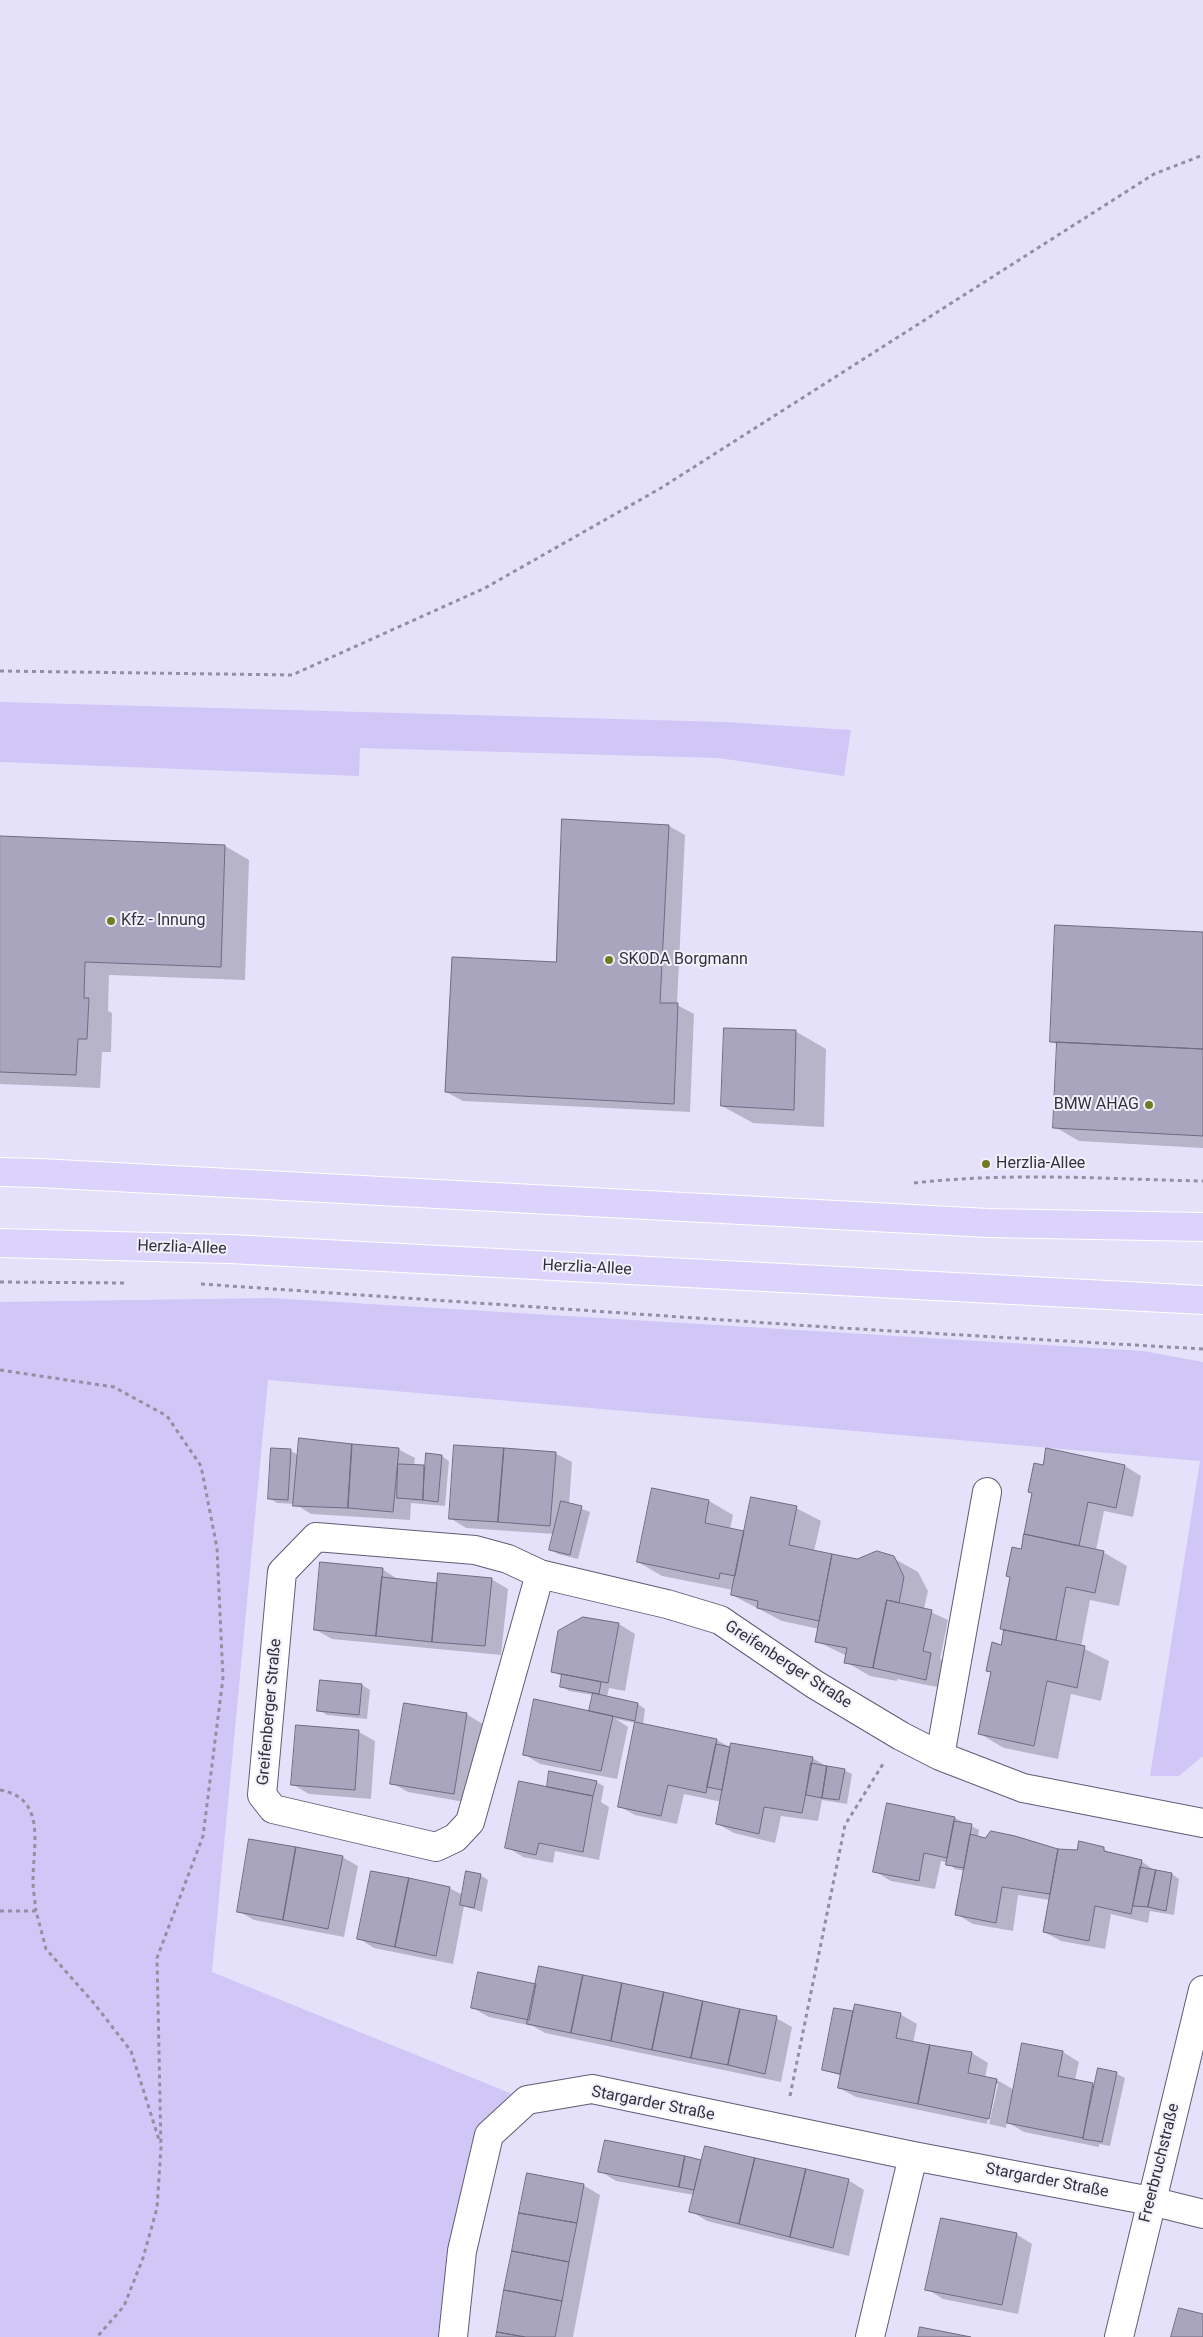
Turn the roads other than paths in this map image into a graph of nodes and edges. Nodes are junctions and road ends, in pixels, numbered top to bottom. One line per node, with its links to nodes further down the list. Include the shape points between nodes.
1 (0, 1172): 2 (main road, via 988,1223)
2 (1203, 1227)
3 (0, 1243): 4 (main road, Herzlia-Allee, via 230,1249)
4 (1203, 1300)
5 (987, 1492): 7 (street)
6 (540, 1574): 6 (street, Greifenberger Straße, via 508,1559 475,1550 316,1537 282,1572 262,1795 273,1809 436,1847 455,1838 470,1822); 7 (street, Greifenberger Straße, via 658,1601 720,1620 814,1684)
7 (940, 1756): 8 (street, Greifenberger Straße, via 1022,1788)
8 (1203, 1823)
9 (1203, 1990): 11 (street, Freerbruchstraße)
10 (913, 2156): 11 (street, Stargarder Straße); 13 (street, Stargarder Straße, via 592,2089 527,2100 489,2135 462,2251); 14 (street)
11 (1151, 2201): 12 (street, Stargarder Straße); 15 (street, Freerbruchstraße)
12 (1203, 2214)
13 (453, 2337)
14 (870, 2337)
15 (1119, 2337)

